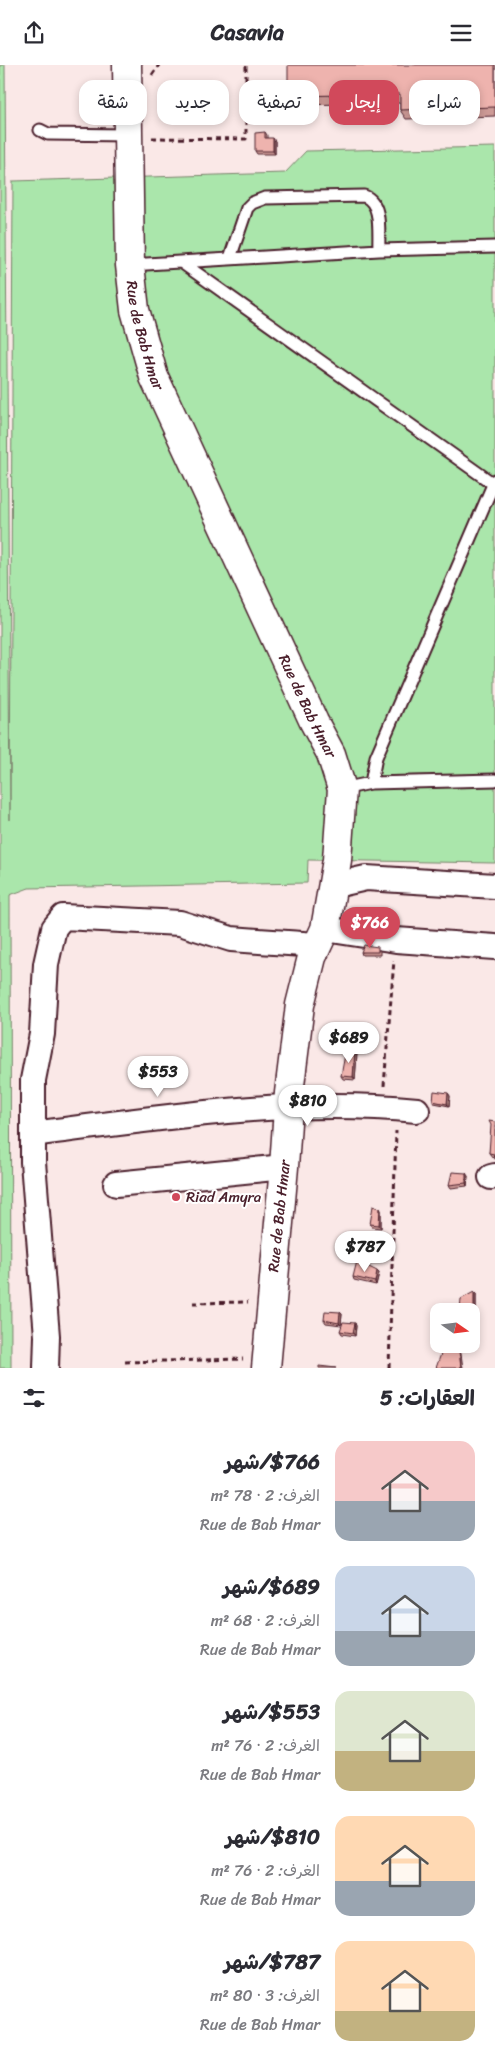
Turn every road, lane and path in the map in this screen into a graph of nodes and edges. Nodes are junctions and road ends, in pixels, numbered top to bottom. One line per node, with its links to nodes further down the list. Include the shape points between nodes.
1 (127, 65): 8 (main road, Rue de Bab Hmar)
2 (152, 65): 5 (path)
3 (159, 65): 5 (path)
4 (246, 65): 8 (path, via 246,139 152,139)
5 (152, 75): 6 (path)
6 (152, 84)
7 (40, 130): 8 (lane, via 48,134)
8 (140, 132): 13 (main road, Rue de Bab Hmar)
9 (495, 247): 10 (lane)
10 (379, 250): 11 (lane); 11 (lane, via 376,209 370,198 265,198 247,208)
11 (230, 258): 12 (lane)
12 (181, 262): 13 (lane); 14 (lane)
13 (130, 265): 17 (main road, Rue de Bab Hmar, via 134,310 154,377 331,754)
14 (494, 483): 16 (lane, via 376,757)
15 (495, 780): 16 (lane)
16 (371, 783): 17 (lane)
17 (342, 789): 18 (main road, Rue de Bab Hmar)
18 (334, 885): 19 (street, via 366,878); 20 (main road, Rue de Bab Hmar)
19 (495, 885)
20 (321, 937): 21 (street); 23 (main road, Rue de Bab Hmar, via 300,1005); 25 (street, via 231,939 180,923 63,917 54,928 46,964 42,1033 33,1081)
21 (396, 940): 22 (street); 24 (path)
22 (495, 947)
23 (287, 1106): 24 (street); 25 (street); 26 (main road, Rue de Bab Hmar)
24 (399, 1108): 33 (path)
25 (33, 1134): 32 (street, via 47,1336)
26 (284, 1167): 27 (street); 28 (main road, Rue de Bab Hmar)
27 (116, 1184)
28 (271, 1301): 29 (path); 31 (main road, Rue de Bab Hmar)
29 (193, 1303)
30 (124, 1362): 31 (path)
31 (266, 1363)
32 (46, 1368)
33 (390, 1368)

